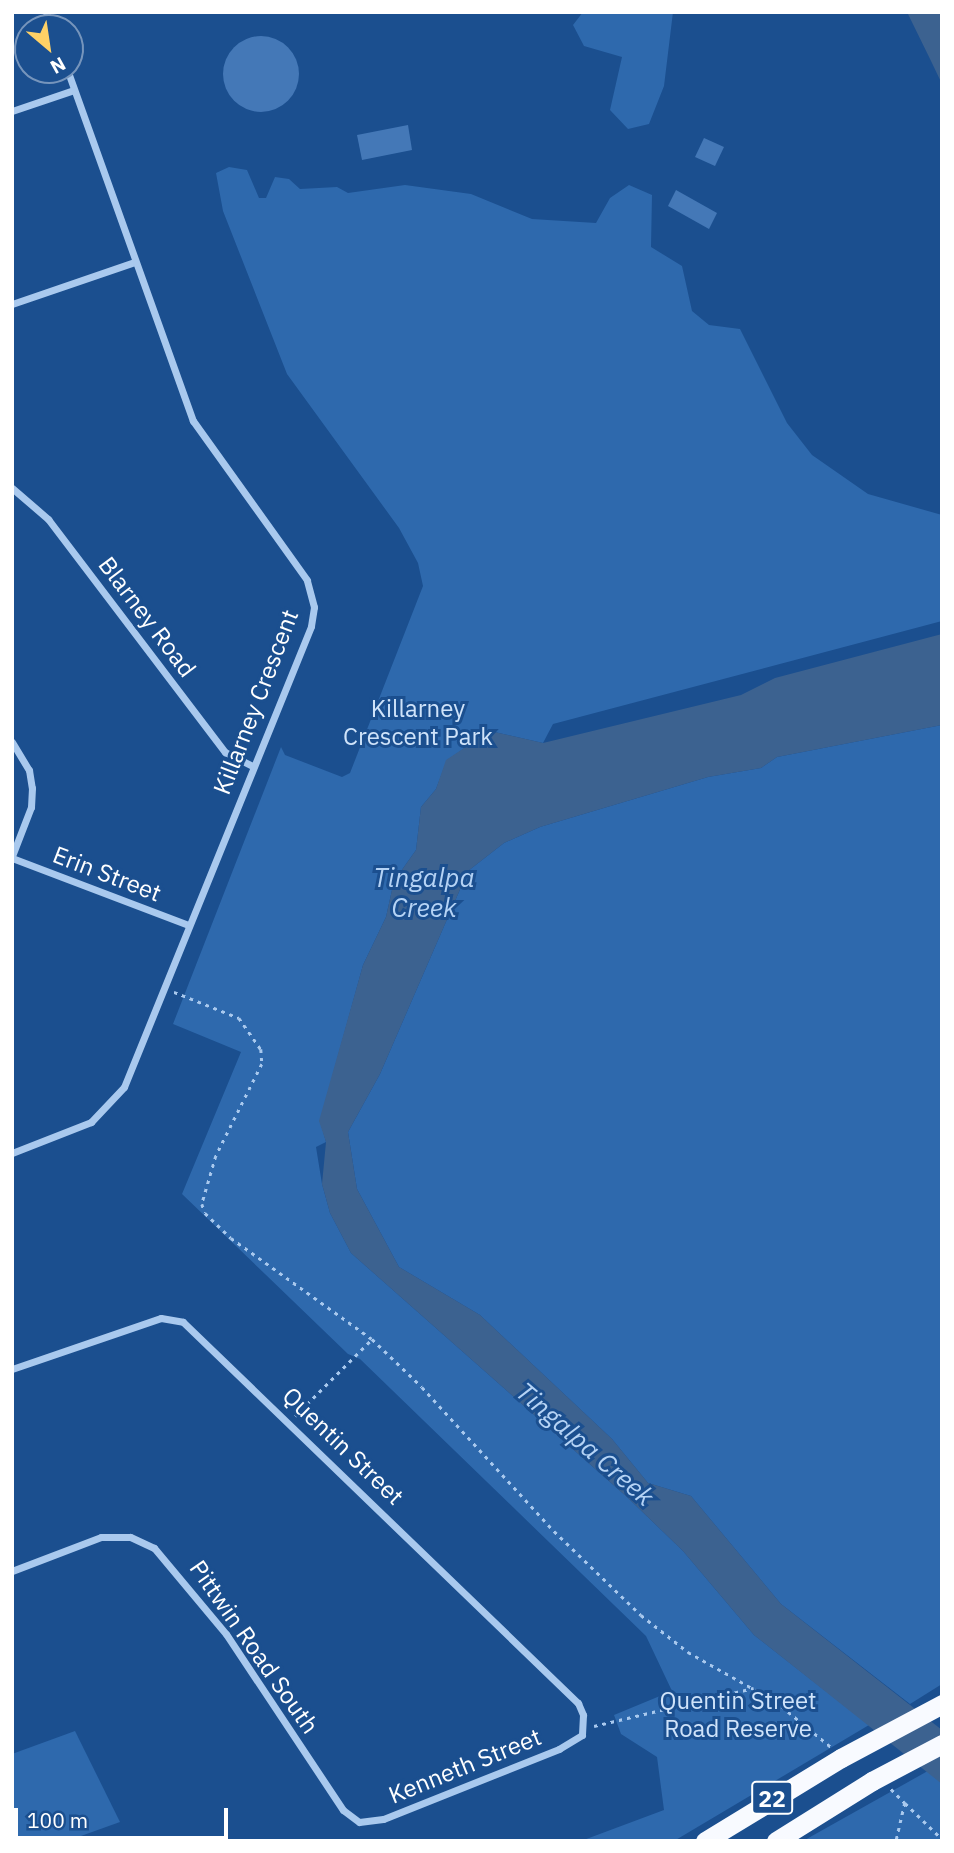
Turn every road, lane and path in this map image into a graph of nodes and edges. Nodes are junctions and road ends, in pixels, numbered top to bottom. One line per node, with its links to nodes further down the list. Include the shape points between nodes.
1 (72, 84): 2 (street, Killarney Crescent)
2 (74, 90): 3 (street); 4 (street, Killarney Crescent)
3 (12, 111)
4 (135, 262): 5 (street); 8 (street, Killarney Crescent, via 192,421 297,565 313,594 311,626)
5 (12, 304)
6 (12, 488): 8 (street, Blarney Road, via 48,519 225,752)
7 (12, 743): 9 (street, via 29,770 32,788 31,807)
8 (252, 766): 10 (street, Killarney Crescent)
9 (12, 857): 10 (street, Erin Street)
10 (188, 925): 11 (street, Killarney Crescent)
11 (163, 987): 12 (street, Killarney Crescent, via 124,1087 109,1107 91,1122); 13 (path, via 239,1018 261,1049 262,1064 216,1156 202,1204 205,1213 231,1238)
12 (12, 1153)
13 (372, 1339): 15 (path); 17 (path, via 554,1531 641,1615 688,1652)
14 (12, 1369): 15 (street, Quentin Street, via 161,1318 183,1322)
15 (290, 1421): 19 (street, Quentin Street, via 578,1703)
16 (12, 1571): 24 (street, Pittwin Road South, via 101,1537 130,1537 154,1548 226,1634 343,1810)
17 (754, 1688): 19 (path); 21 (path)
18 (942, 1703): 21 (highway, 22, bridge)
19 (583, 1731): 24 (street, Kenneth Street, via 383,1819)
20 (942, 1744): 22 (highway, 22, bridge)
21 (840, 1755): 26 (highway, 22)
22 (881, 1785): 23 (path); 27 (highway, 22)
23 (905, 1804): 25 (path); 28 (path)
24 (359, 1822)
25 (942, 1839)
26 (705, 1841)
27 (776, 1841)
28 (896, 1841)

